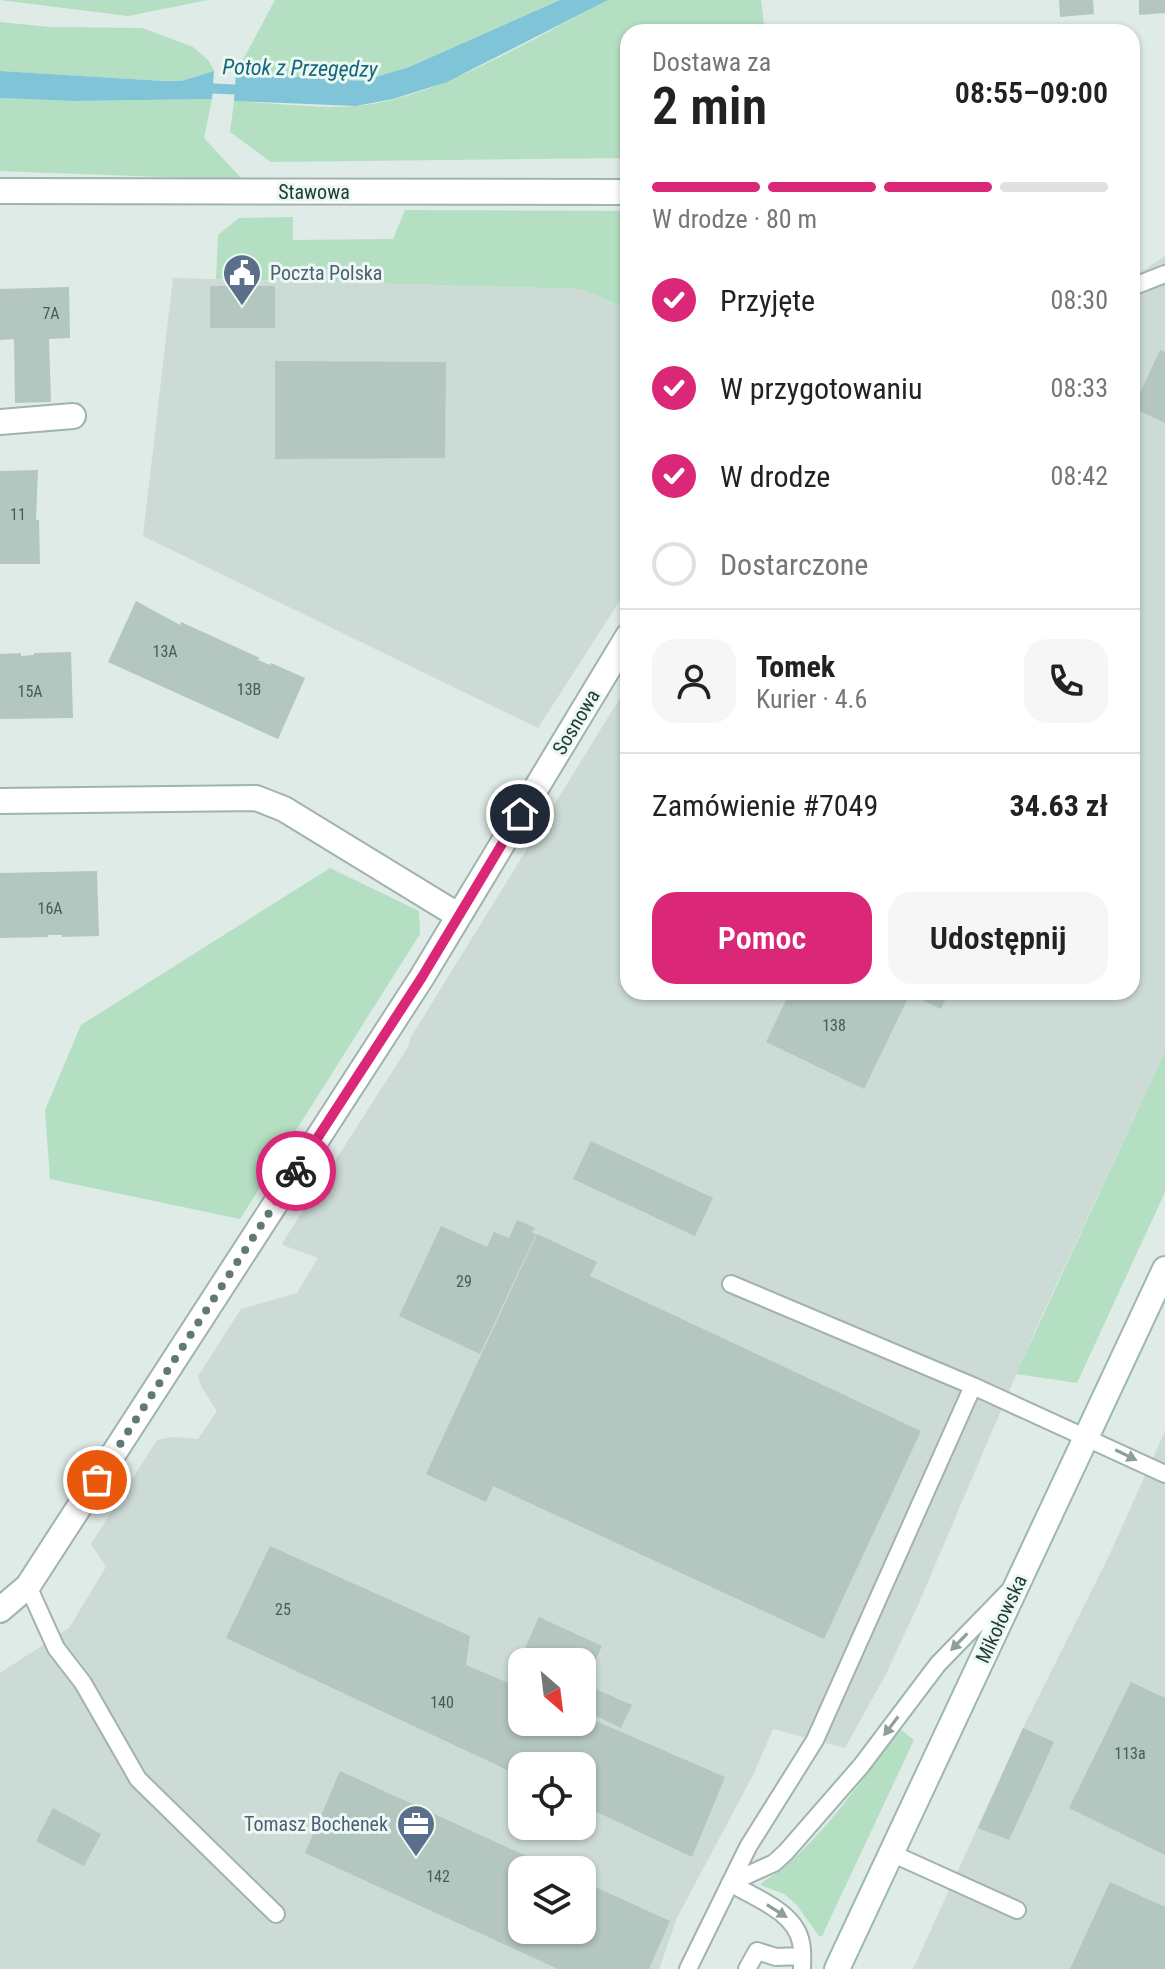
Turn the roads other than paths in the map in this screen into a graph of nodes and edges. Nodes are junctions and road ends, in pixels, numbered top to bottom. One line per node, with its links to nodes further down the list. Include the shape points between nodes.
1 (0, 191): 2 (street, Stawowa)
2 (620, 192)
3 (1165, 274): 4 (lane)
4 (1140, 284)
5 (73, 416): 6 (street)
6 (0, 422)
7 (620, 649): 9 (street, Sosnowa)
8 (0, 801): 9 (street, via 256,798 284,809)
9 (459, 916): 16 (street, Sosnowa)
10 (1165, 1269): 13 (street, Mikołowska)
11 (731, 1284): 12 (lane)
12 (973, 1386): 13 (lane); 19 (lane, via 815,1740)
13 (1086, 1435): 14 (lane, one-way to 14); 15 (street, Mikołowska)
14 (1165, 1474)
15 (1019, 1580): 18 (street, Mikołowska); 19 (lane, one-way to 19, via 938,1664 861,1766 786,1852)
16 (28, 1586): 17 (street, Sosnowa); 21 (lane, via 56,1648 83,1683 138,1779)
17 (0, 1610)
18 (891, 1853): 20 (lane); 25 (street, Mikołowska)
19 (730, 1883): 22 (lane, one-way to 22, via 787,1917 801,1940); 23 (lane)
20 (1017, 1910)
21 (276, 1914)
22 (802, 1962): 24 (lane, via 757,1951)
23 (688, 1969)
24 (747, 1969)
25 (837, 1969)

